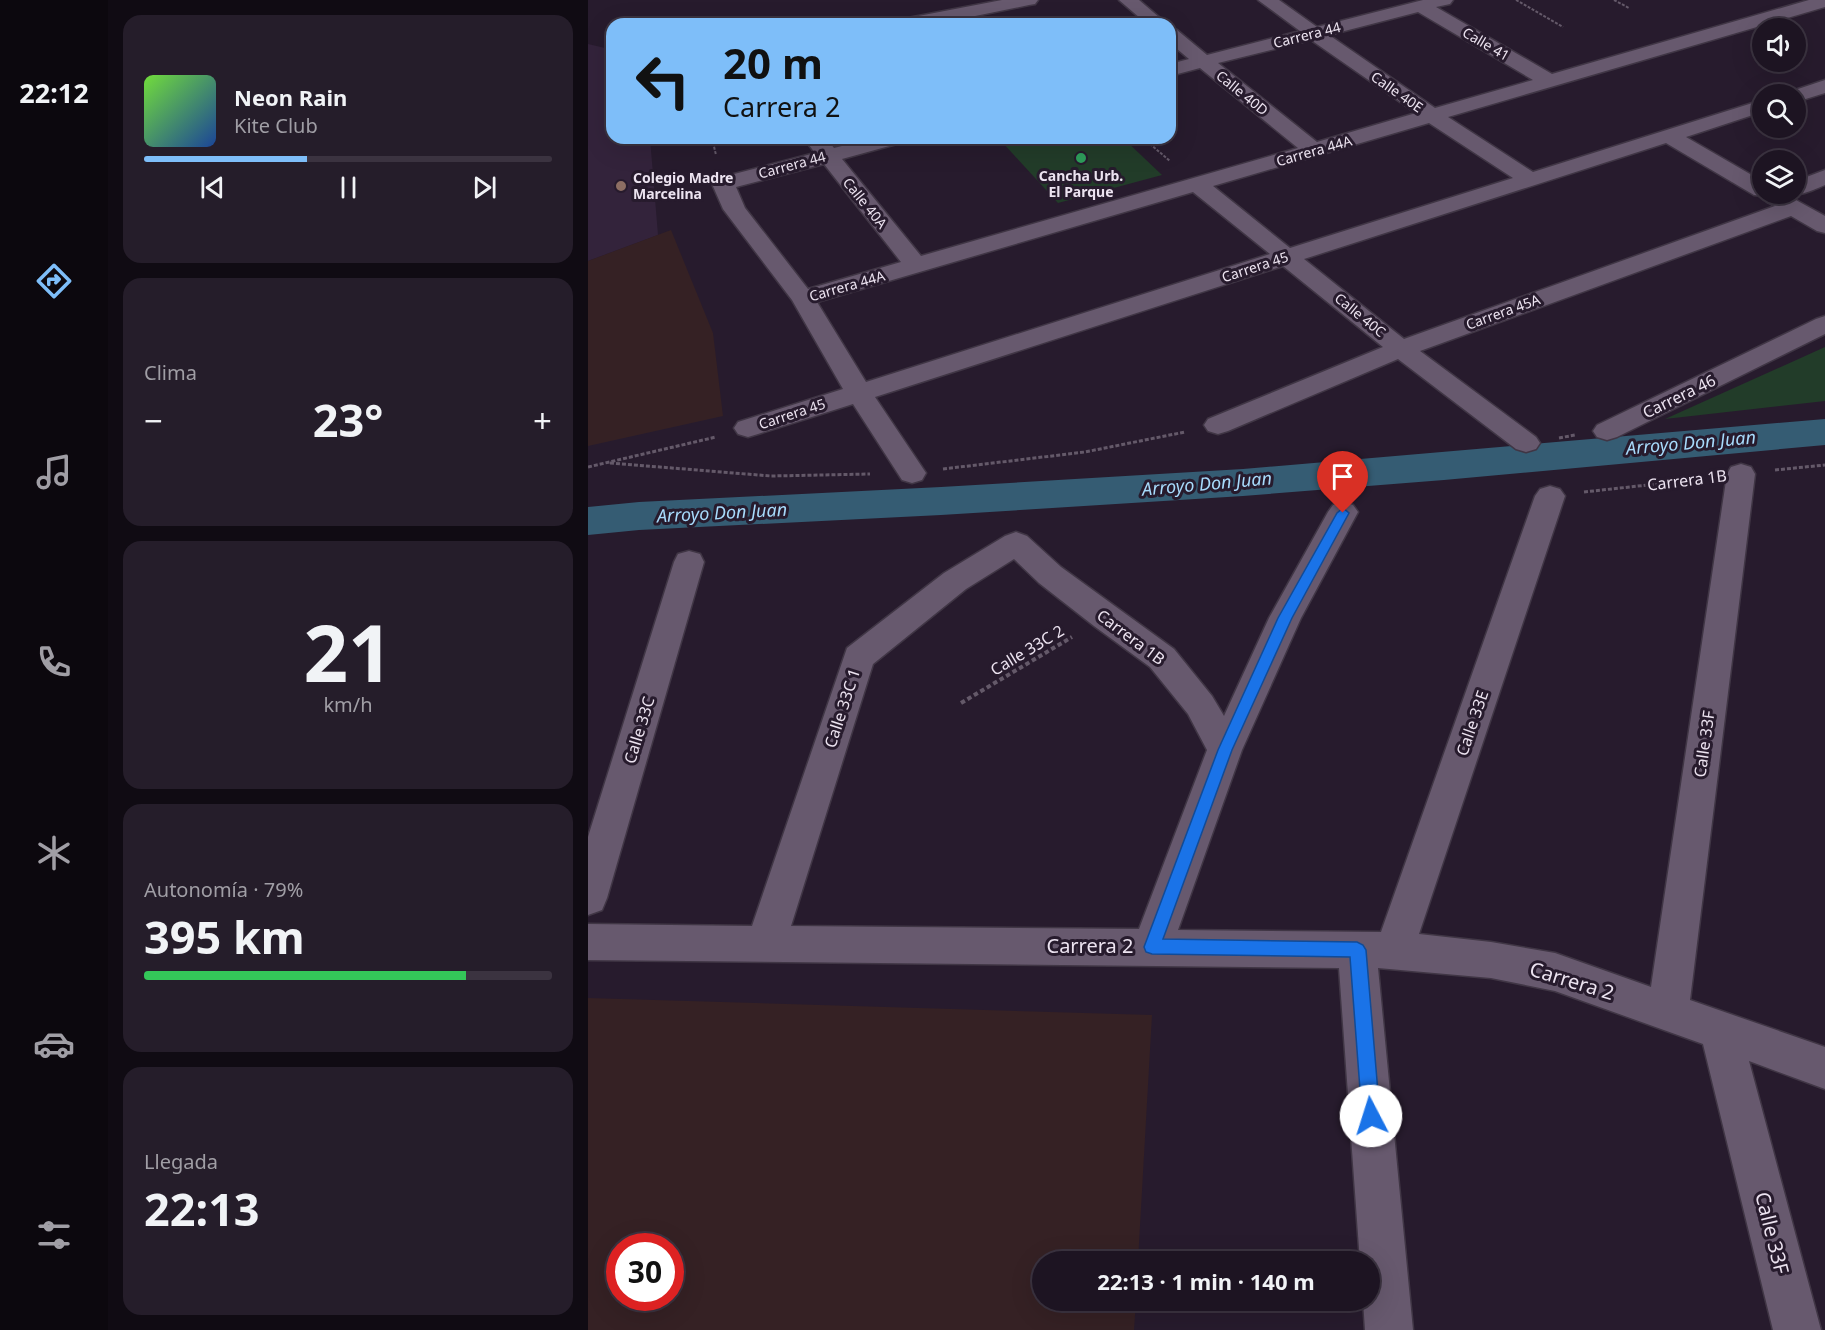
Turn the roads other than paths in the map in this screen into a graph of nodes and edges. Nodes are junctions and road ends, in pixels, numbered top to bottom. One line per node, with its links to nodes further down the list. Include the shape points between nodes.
1 (1029, 0): 7 (street)
2 (1128, 0): 10 (street)
3 (1267, 0): 11 (street, Calle 40E)
4 (1444, 0): 6 (street, Carrera 44)
5 (1825, 1): 15 (street, Carrera 44A)
6 (1421, 6): 11 (street, Carrera 44); 15 (street, Calle 41)
7 (994, 7): 8 (street); 9 (street)
8 (938, 18)
9 (1006, 18)
10 (1150, 18)
11 (1313, 33): 13 (street, Carrera 44); 19 (street, Calle 40E)
12 (1176, 39): 13 (street, Calle 40D)
13 (1204, 61): 14 (street, Carrera 44); 23 (street, Calle 40D)
14 (1176, 68)
15 (1551, 82): 19 (street, Carrera 44A)
16 (1825, 86): 17 (street)
17 (1806, 93)
18 (1752, 109): 20 (street, Carrera 45)
19 (1433, 116): 23 (street, Carrera 44A); 25 (street, Calle 40E)
20 (1669, 136): 25 (street, Carrera 45); 26 (street)
21 (846, 144): 22 (street, Carrera 44)
22 (821, 147): 33 (street, Calle 40A); 34 (street, Carrera 44, via 723,184 734,210)
23 (1315, 151): 28 (street, Carrera 44A)
24 (1825, 177): 27 (street, Carrera 45A)
25 (1531, 180): 32 (street, Carrera 45)
26 (1752, 181)
27 (1806, 184)
28 (1198, 185): 32 (street, Calle 40C); 33 (street, Carrera 44A)
29 (1756, 204): 36 (street, Carrera 45A)
30 (1792, 204): 31 (street)
31 (1825, 226)
32 (1288, 257): 36 (street, Calle 40C); 37 (street, Carrera 45)
33 (916, 267): 34 (street, Carrera 44A)
34 (802, 298): 37 (street)
35 (1825, 324): 40 (street, Carrera 46)
36 (1401, 349): 38 (street, Carrera 45A); 41 (street, Calle 40C)
37 (859, 393): 39 (street, Carrera 45); 42 (street)
38 (1218, 425)
39 (748, 428)
40 (1606, 431)
41 (1526, 443)
42 (912, 473)
43 (1741, 474): 54 (street, Calle 33F)
44 (1550, 496): 53 (street, Calle 33E)
45 (1343, 513): 48 (street, via 1285,618)
46 (1016, 543): 48 (street, Carrera 1B, via 1050,575 1162,658 1200,705); 51 (street, Calle 33C 1, via 955,581 859,657)
47 (689, 562): 49 (street, Calle 33C)
48 (1225, 750): 52 (street)
49 (588, 898)
50 (588, 942): 51 (street, Carrera 2)
51 (766, 944): 52 (street, Carrera 2)
52 (1152, 947): 53 (street, Carrera 2)
53 (1376, 950): 54 (street, Carrera 2, via 1491,960 1555,972); 57 (street, Calle 33E)
54 (1668, 1013): 55 (street, Carrera 2)
55 (1721, 1032): 56 (street, Carrera 2); 58 (street, Calle 33F)
56 (1825, 1068)
57 (1389, 1330)
58 (1797, 1330)

